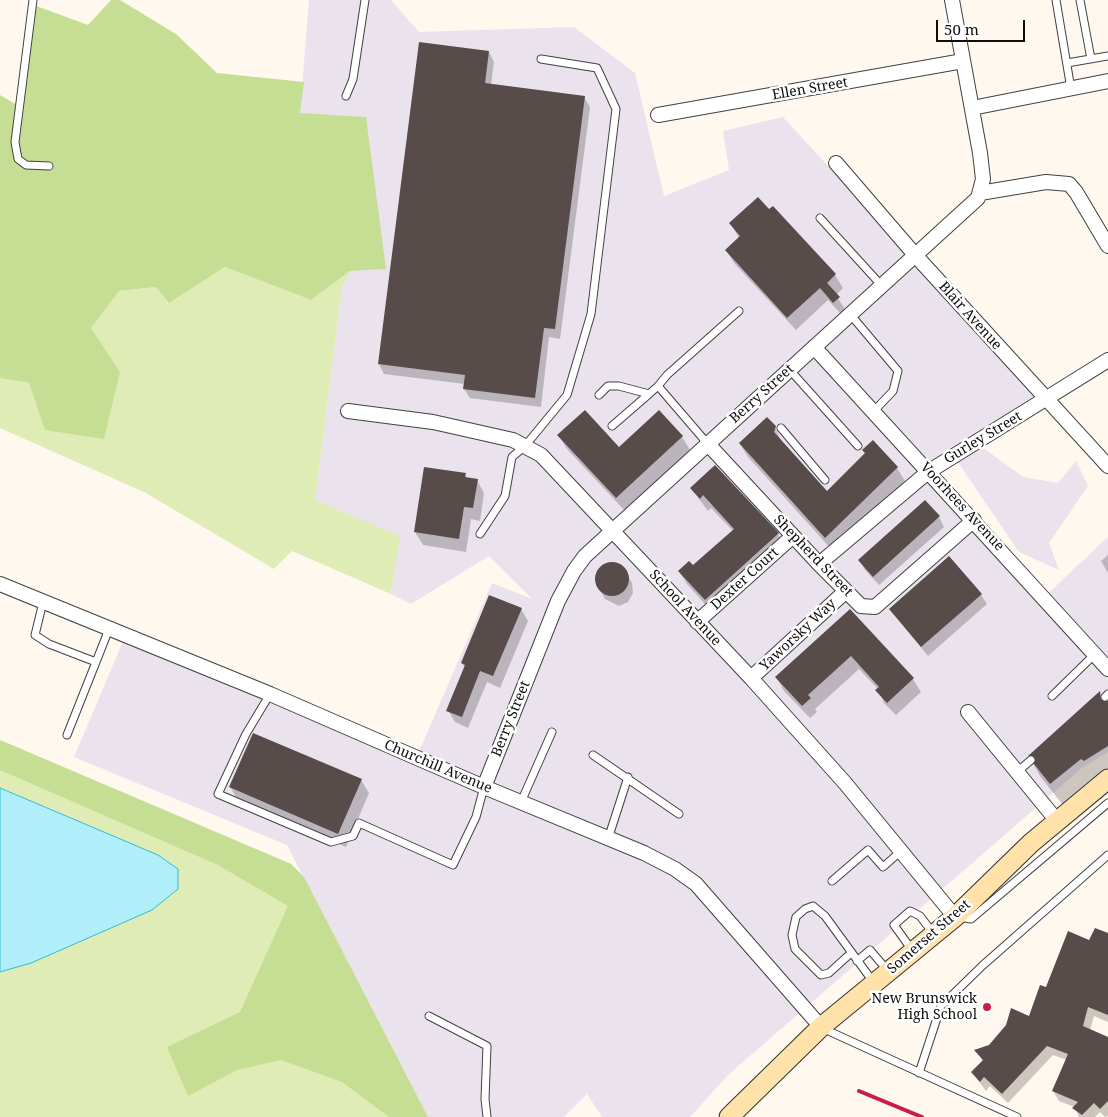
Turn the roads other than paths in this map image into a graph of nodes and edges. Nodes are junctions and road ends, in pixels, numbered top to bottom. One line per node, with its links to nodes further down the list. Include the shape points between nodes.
1 (33, 0): 17 (lane, via 15,142 18,159 26,165)
2 (365, 0): 13 (lane, via 353,79)
3 (952, 0): 9 (street)
4 (1056, 0): 10 (lane)
5 (1080, 0): 8 (lane)
6 (1108, 56): 8 (lane)
7 (541, 59): 37 (lane, via 596,68 616,109 591,314 567,395)
8 (1092, 59): 10 (lane)
9 (963, 62): 14 (street); 15 (street, Ellen Street)
10 (1067, 63): 12 (lane)
11 (1108, 82): 12 (street)
12 (1071, 88): 14 (street)
13 (346, 96)
14 (972, 108): 18 (street, via 983,178)
15 (658, 115)
16 (836, 163): 21 (street, Blair Avenue)
17 (49, 166)
18 (980, 193): 20 (street, via 1046,182 1069,184); 21 (street, Berry Street, via 972,205)
19 (820, 218): 22 (lane)
20 (1108, 246)
21 (916, 256): 22 (street, Berry Street); 31 (street, Blair Avenue)
22 (882, 286): 24 (street, Berry Street)
23 (739, 311): 28 (lane)
24 (850, 314): 25 (street, Berry Street); 33 (lane, via 898,371 893,391)
25 (814, 347): 27 (street, Berry Street); 33 (street, Voorhees Avenue)
26 (1108, 360): 31 (street, Gurley Street)
27 (789, 369): 36 (street, Berry Street); 38 (lane)
28 (658, 386): 29 (lane); 36 (lane)
29 (649, 394): 30 (lane, via 608,386); 34 (lane)
30 (600, 395)
31 (1047, 400): 39 (street, Blair Avenue); 40 (street, Gurley Street)
32 (348, 411): 37 (street, School Avenue, via 433,422 514,440)
33 (874, 412): 40 (street, Voorhees Avenue)
34 (612, 426)
35 (780, 428): 41 (lane)
36 (707, 443): 43 (street, Berry Street); 45 (street, Shepherd Street)
37 (525, 446): 43 (street, School Avenue, via 541,455); 44 (lane, via 512,457 505,496)
38 (858, 446)
39 (1108, 466)
40 (928, 472): 42 (street, Voorhees Avenue); 46 (street, Gurley Street)
41 (825, 480)
42 (974, 520): 48 (street, Shepherd Street, via 875,607 861,606); 52 (street, Voorhees Avenue)
43 (612, 530): 50 (street, School Avenue); 66 (street, Berry Street, via 585,556 558,601)
44 (480, 534)
45 (794, 536): 46 (street, Shepherd Street); 50 (street, Dexter Court)
46 (819, 564): 48 (street, Shepherd Street)
47 (0, 584): 49 (street, Churchill Avenue)
48 (846, 591): 55 (street, Yaworsky Way)
49 (43, 602): 51 (street, Churchill Avenue); 53 (lane, via 35,635 49,644)
50 (697, 622): 55 (street, School Avenue)
51 (109, 629): 53 (lane); 56 (street, Churchill Avenue)
52 (1095, 654): 54 (street, Voorhees Avenue); 57 (lane)
53 (96, 662): 60 (lane)
54 (1108, 669)
55 (751, 678): 72 (street, School Avenue)
56 (270, 694): 66 (street, Churchill Avenue); 66 (lane, via 246,734 218,794 331,842 353,836 359,824 453,865 476,817)
57 (1052, 696)
58 (968, 712): 63 (street)
59 (552, 732): 67 (lane)
60 (67, 735)
61 (593, 755): 64 (lane)
62 (1031, 760): 63 (lane)
63 (1017, 772): 70 (street, via 1053,816)
64 (628, 777): 69 (lane); 71 (lane)
65 (1108, 779): 70 (main road, Somerset Street)
66 (484, 787): 67 (street, Churchill Avenue)
67 (521, 802): 71 (street, Churchill Avenue)
68 (1108, 804): 75 (lane, via 971,919)
69 (679, 814)
70 (1054, 822): 75 (main road, Somerset Street)
71 (608, 839): 82 (street, Churchill Avenue, via 675,869 696,884)
72 (901, 851): 74 (lane, via 883,867 868,850); 75 (street, School Avenue)
73 (1108, 855): 83 (lane, via 941,1006)
74 (832, 881)
75 (955, 917): 76 (main road, Somerset Street)
76 (934, 935): 77 (main road, Somerset Street); 77 (lane, via 920,916 910,911 894,925)
77 (914, 952): 80 (main road, Somerset Street)
78 (851, 953): 78 (lane, via 825,916 813,906 796,917 792,935 795,950 820,975 829,973); 79 (lane)
79 (857, 961): 80 (lane); 80 (lane, via 870,950)
80 (882, 978): 82 (main road, Somerset Street)
81 (430, 1016): 85 (lane, via 486,1046)
82 (821, 1027): 83 (lane); 84 (main road, Somerset Street)
83 (919, 1073): 86 (lane)
84 (736, 1115)
85 (487, 1117)
86 (1017, 1117)

